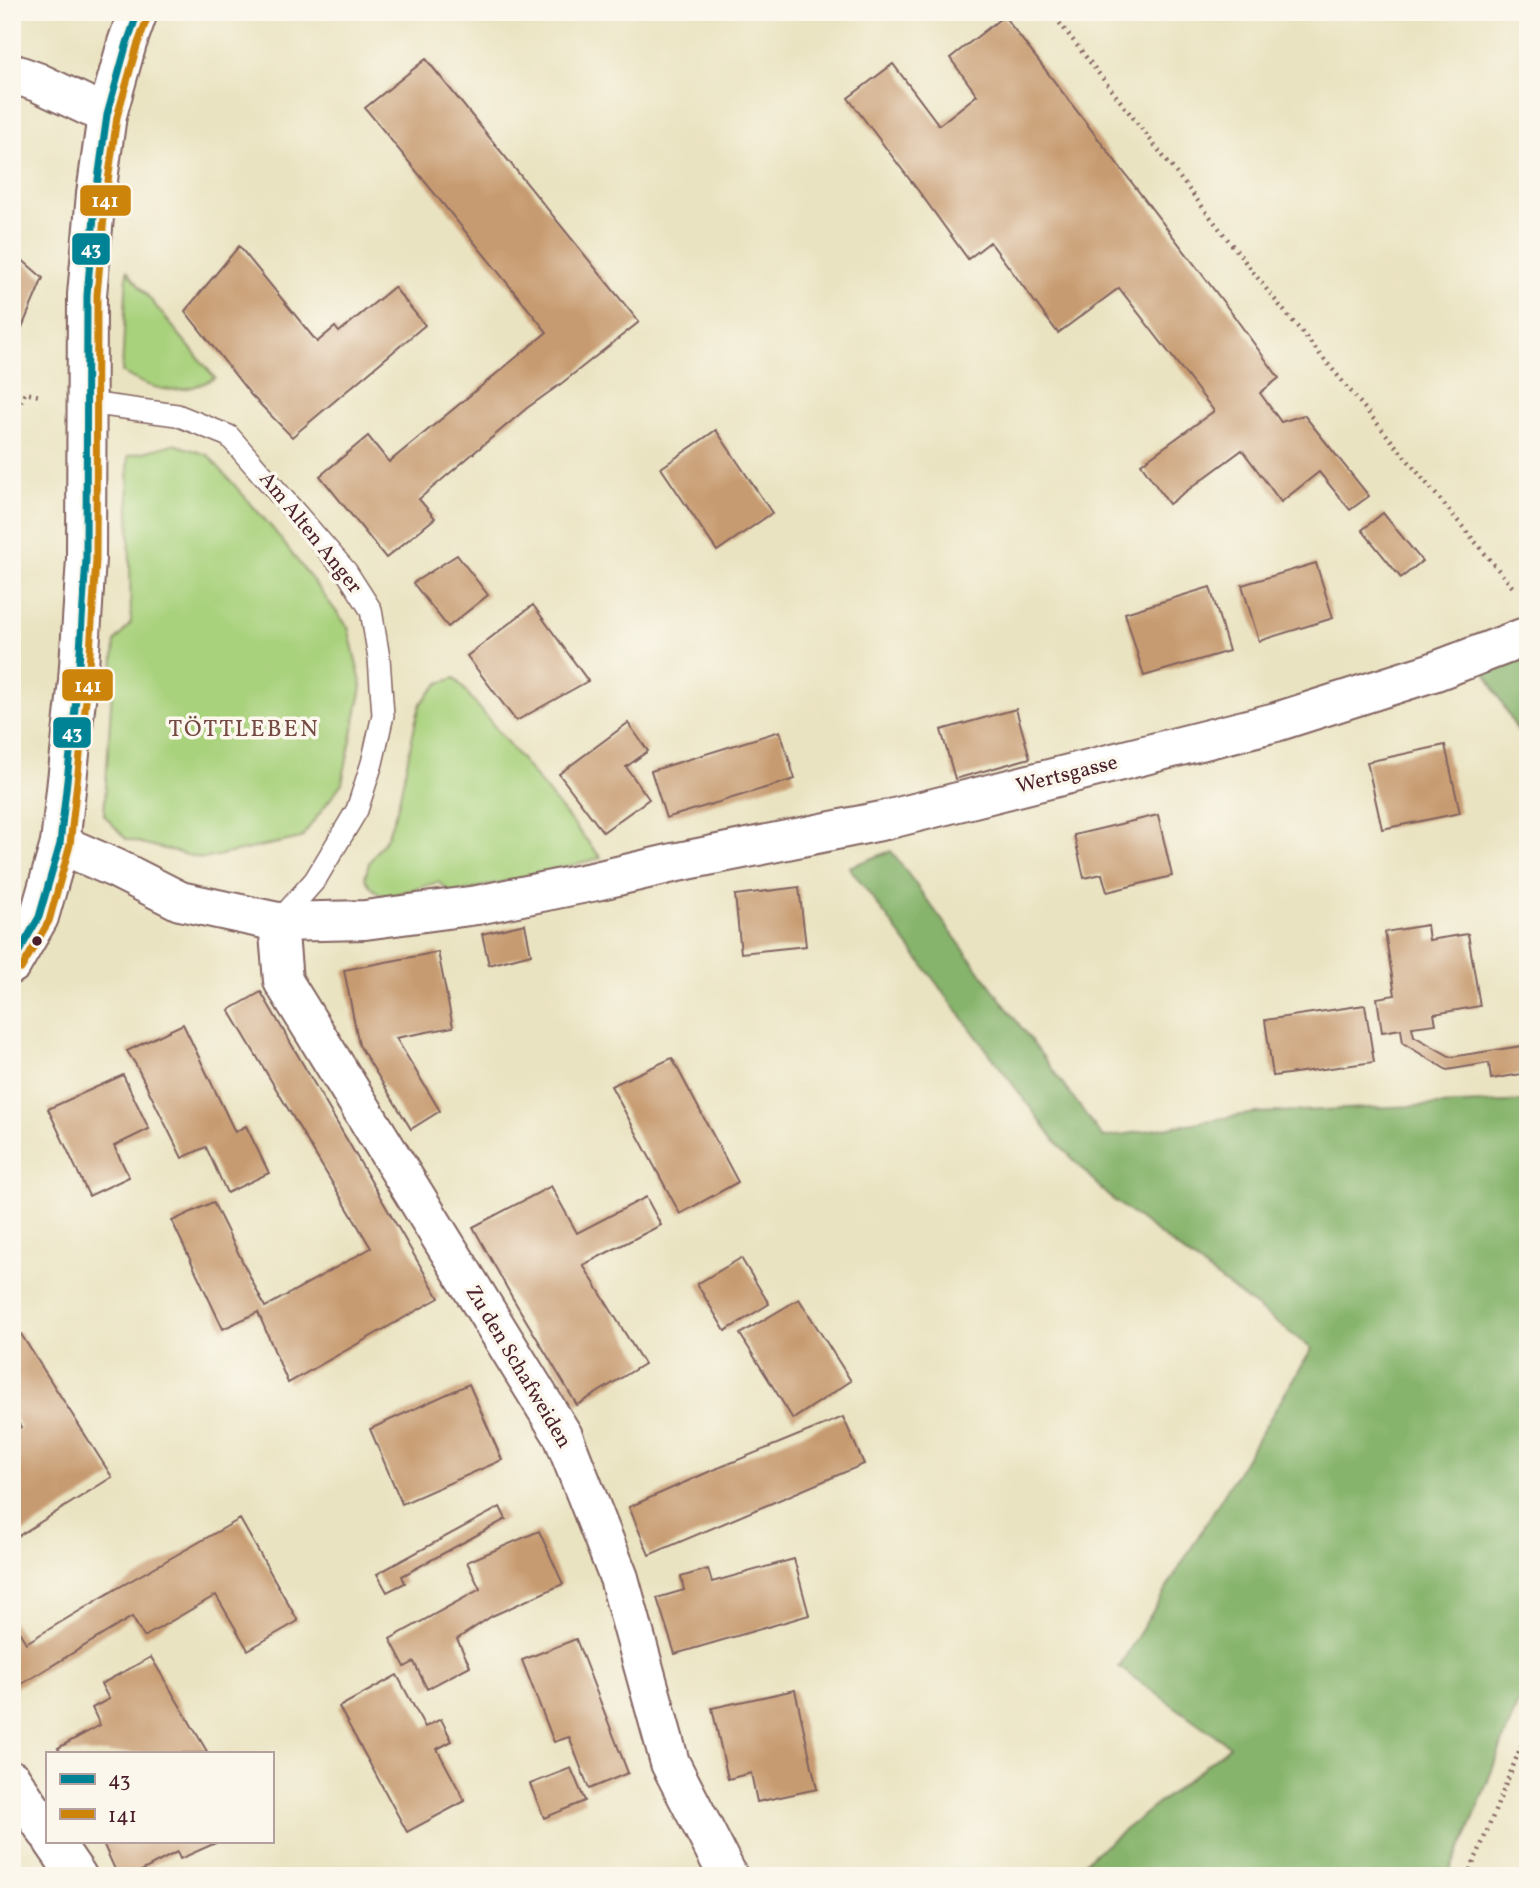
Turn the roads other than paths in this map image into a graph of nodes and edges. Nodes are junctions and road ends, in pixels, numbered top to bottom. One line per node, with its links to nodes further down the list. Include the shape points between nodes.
1 (138, 12): 3 (street)
2 (12, 73): 3 (street)
3 (107, 115): 4 (street, via 88,295)
4 (88, 403): 6 (street, via 86,559); 7 (lane, Am Alten Anger, via 177,415 229,436 346,571 371,610 383,715 372,763 350,822 315,880)
5 (1528, 636): 7 (street, Wertsgasse, via 1433,672 1263,725 886,820 477,905 365,920)
6 (60, 844): 7 (street, via 180,901); 8 (street, via 39,917)
7 (278, 922): 13 (street, Zu den Schafweiden, via 284,981 563,1436 619,1578 670,1762)
8 (12, 964)
9 (12, 1780): 10 (street)
10 (46, 1831)
11 (54, 1842): 12 (street)
12 (77, 1876)
13 (728, 1876)

